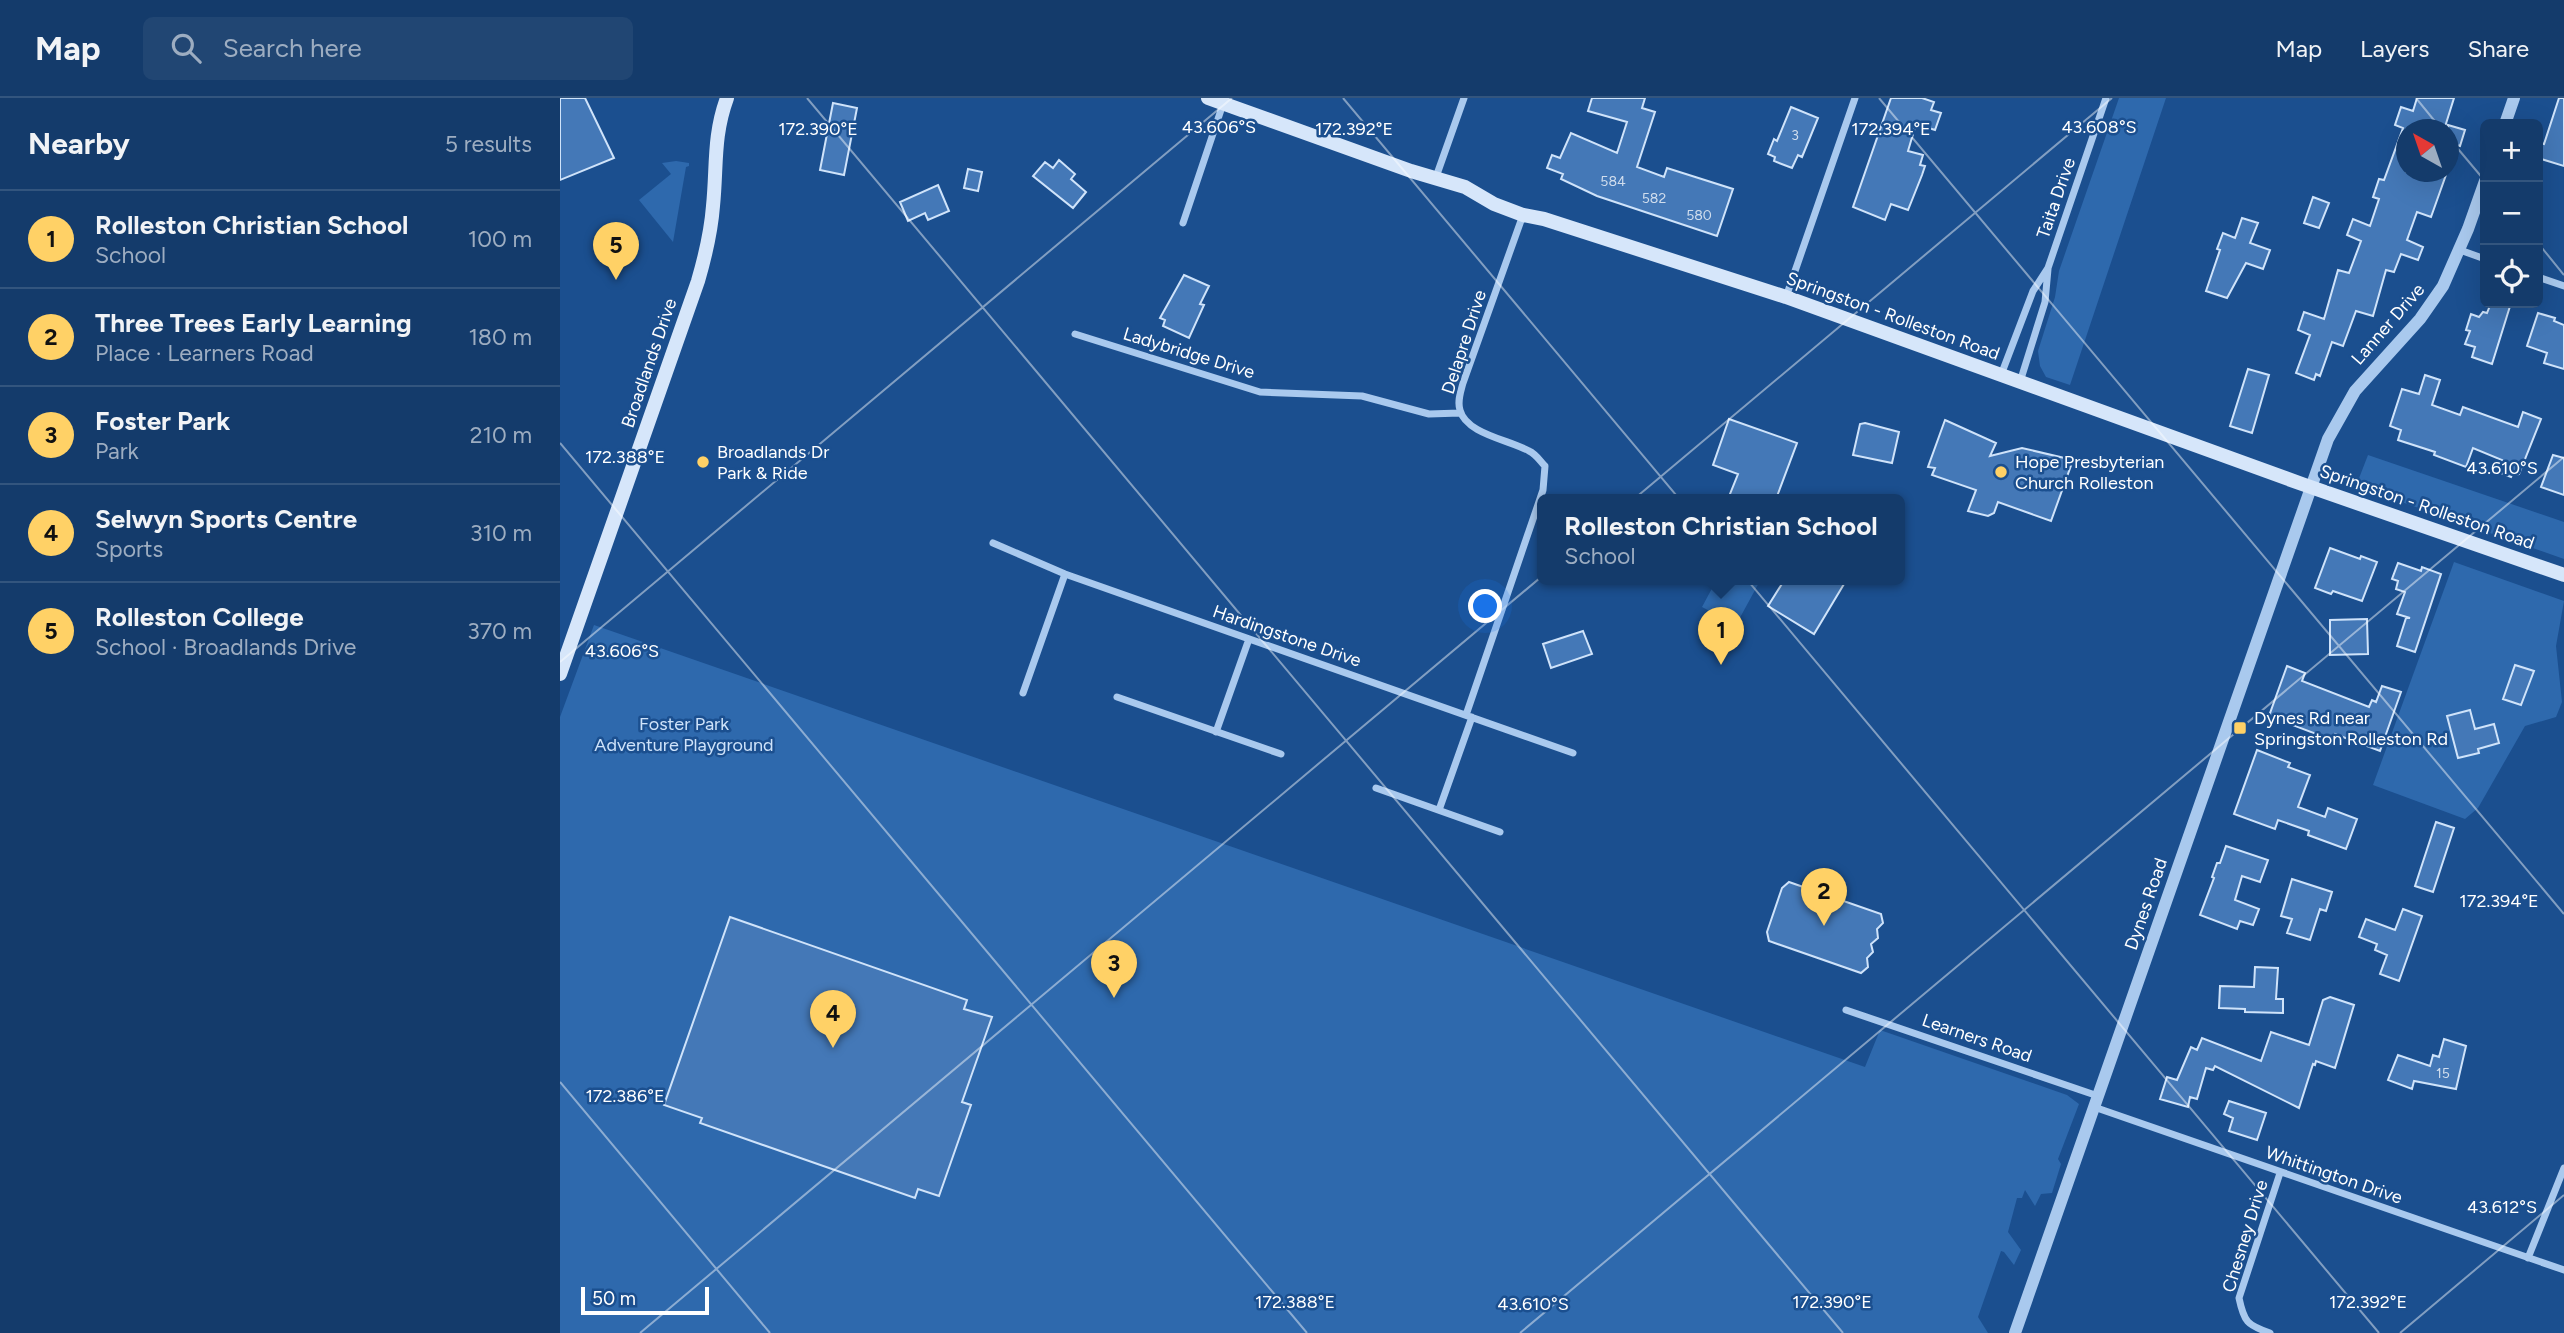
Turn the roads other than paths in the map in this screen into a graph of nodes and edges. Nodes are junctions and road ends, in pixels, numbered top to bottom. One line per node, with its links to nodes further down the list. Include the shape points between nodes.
1 (726, 98): 30 (main road, Broadlands Drive, via 715,151 713,212 698,281)
2 (1208, 98): 7 (main road, Springston - Rolleston Road)
3 (1464, 98): 9 (street)
4 (1855, 98): 18 (street)
5 (2106, 98): 15 (street, Taita Drive)
6 (2514, 98): 8 (street)
7 (1224, 103): 9 (main road, Springston - Rolleston Road); 12 (street)
8 (2507, 119)
9 (1436, 177): 11 (main road, Springston - Rolleston Road)
10 (2485, 182): 13 (street, Lanner Drive)
11 (1523, 215): 18 (main road, Springston - Rolleston Road); 22 (street, Delapre Drive, via 1463,383)
12 (1183, 223)
13 (2460, 250): 14 (street); 23 (street, Lanner Drive, via 2432,303 2350,399)
14 (2480, 257)
15 (2048, 268): 20 (street, Taita Drive, via 2033,292); 21 (street, Taita Drive, via 2045,302)
16 (2543, 279): 17 (street)
17 (2564, 286)
18 (1786, 298): 20 (main road, Springston - Rolleston Road)
19 (1075, 334): 22 (street, Ladybridge Drive, via 1260,392 1362,396 1429,414)
20 (2001, 376): 21 (main road, Springston - Rolleston Road)
21 (2020, 383): 23 (main road, Springston - Rolleston Road)
22 (1460, 413): 24 (street, Delapre Drive, via 1483,432 1532,452 1545,466)
23 (2310, 487): 28 (main road, Springston - Rolleston Road); 41 (street, Dynes Road)
24 (1543, 494)
25 (1537, 511): 33 (street, Delapre Drive)
26 (993, 543): 27 (street, Hardingstone Drive)
27 (1065, 574): 29 (street, Hardingstone Drive); 31 (street)
28 (2564, 575)
29 (1249, 639): 33 (street, Hardingstone Drive); 34 (street)
30 (560, 674)
31 (1023, 693)
32 (1117, 697): 34 (street)
33 (1469, 716): 35 (street, Hardingstone Drive); 38 (street)
34 (1216, 732): 36 (street)
35 (1573, 753)
36 (1281, 754)
37 (1376, 788): 38 (street)
38 (1439, 810): 39 (street)
39 (1500, 832)
40 (1846, 1010): 41 (street, Learners Road)
41 (2096, 1102): 43 (street, Whittington Drive); 46 (street, Dynes Road)
42 (2564, 1168): 44 (street)
43 (2280, 1173): 44 (street, Whittington Drive); 47 (street, Chesney Drive, via 2239,1298 2250,1326)
44 (2528, 1258): 45 (street, Whittington Drive)
45 (2564, 1270)
46 (2015, 1333)
47 (2270, 1333)

